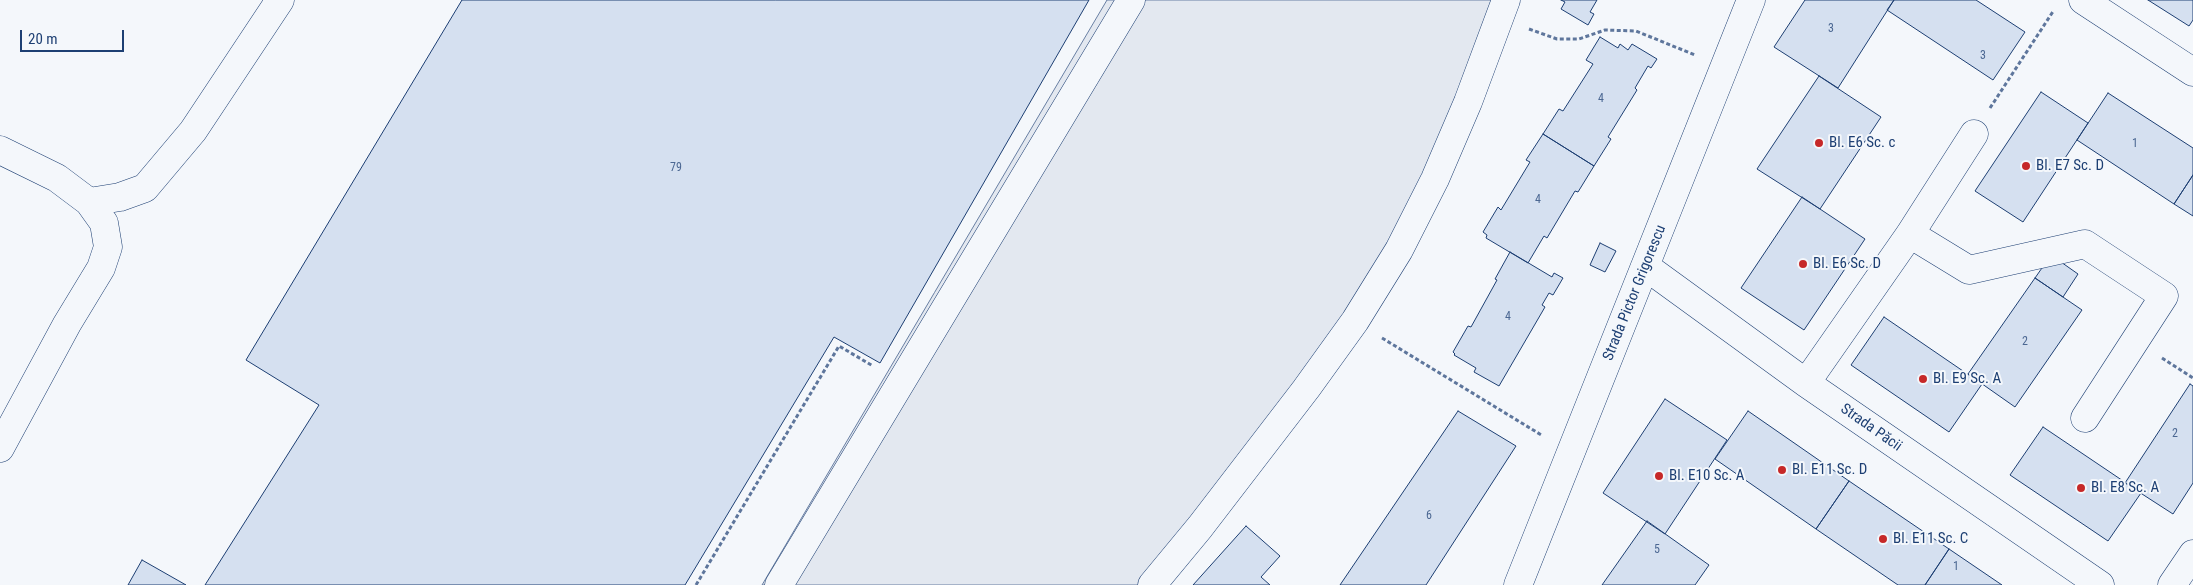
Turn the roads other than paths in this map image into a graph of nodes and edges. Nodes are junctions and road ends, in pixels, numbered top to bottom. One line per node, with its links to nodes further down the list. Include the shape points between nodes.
1 (280, 0): 9 (street, via 192,131 145,188 120,197)
2 (1131, 0): 16 (street)
3 (1751, 0): 11 (street, Strada Pictor Grigorescu)
4 (2083, 0): 6 (street)
5 (1503, 10): 17 (street, via 1435,179 1399,250 1355,321 1252,460)
6 (2193, 72)
7 (1974, 134): 10 (street)
8 (0, 150): 9 (street, via 57,178)
9 (89, 202): 14 (street, via 104,223 108,247 101,268)
10 (1910, 234): 12 (street); 13 (street, via 1969,270 2085,244 2164,296)
11 (1645, 266): 12 (street, Strada Păcii); 18 (street, Strada Pictor Grigorescu)
12 (1806, 383): 19 (street, Strada Păcii)
13 (2084, 418)
14 (0, 448)
15 (2193, 554): 20 (street)
16 (779, 585)
17 (1152, 585)
18 (1518, 585)
19 (2100, 585)
20 (2172, 585)

